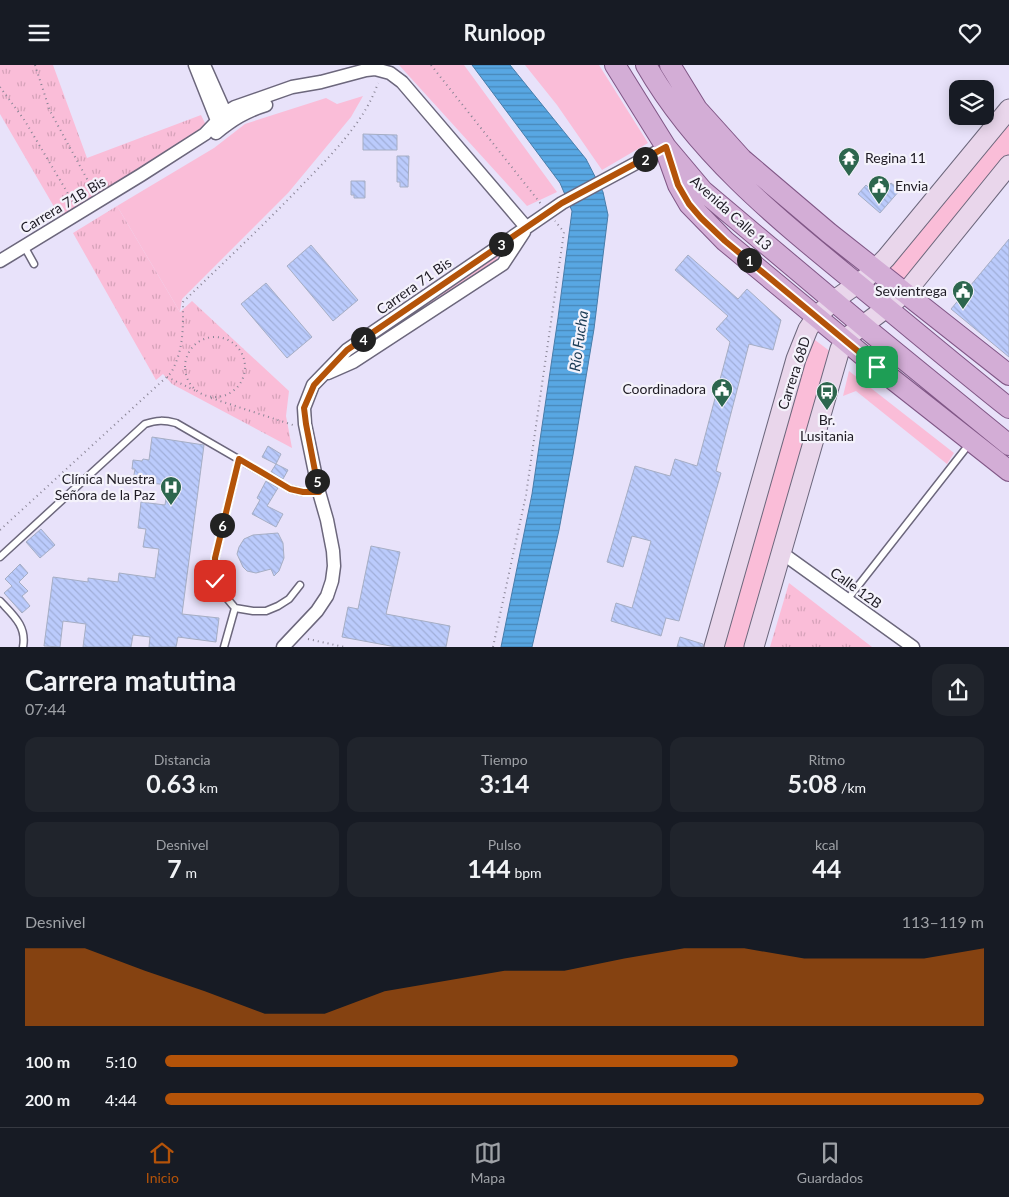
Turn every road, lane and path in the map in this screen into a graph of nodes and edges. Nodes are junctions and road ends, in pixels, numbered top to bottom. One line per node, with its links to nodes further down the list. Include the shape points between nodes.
1 (35, 65): 16 (path, via 50,111)
2 (195, 65): 12 (street)
3 (204, 65): 12 (street)
4 (431, 65): 18 (path)
5 (615, 65): 14 (main road)
6 (646, 65): 10 (main road, Avenida Calle 13)
7 (670, 65): 13 (main road)
8 (383, 71): 12 (street, Carrera 71B Bis, via 366,70 292,87 246,103); 19 (street, via 402,83); 32 (path, via 375,93 355,125 328,158 183,302 181,348)
9 (0, 87): 17 (path, via 25,121)
10 (668, 101): 13 (main road); 24 (main road, Avenida Calle 13, via 700,141 744,187)
11 (1009, 109): 23 (main road, Carrera 68D)
12 (223, 121): 16 (street, Carrera 71B Bis)
13 (709, 123): 23 (main road, via 742,159)
14 (666, 147): 18 (street); 26 (main road, Avenida Calle 13, via 703,191); 28 (main road, Avenida Calle 13, via 678,185 701,218)
15 (1009, 165): 25 (main road)
16 (99, 201): 17 (street, Carrera 71B Bis)
17 (79, 213): 20 (street, Carrera 71B Bis)
18 (548, 213): 19 (street); 55 (path, via 564,232 526,495)
19 (526, 227): 41 (street, via 503,264 353,362 323,375 314,385 304,408)
20 (24, 246): 21 (street, Carrera 71B Bis); 22 (lane)
21 (0, 261)
22 (34, 264)
23 (875, 270): 24 (main road, Carrera 68D); 25 (main road)
24 (858, 284): 26 (main road, Carrera 68D); 27 (main road, Avenida Calle 13)
25 (904, 293): 27 (main road); 31 (main road)
26 (833, 301): 28 (main road, Carrera 68D); 29 (main road, Avenida Calle 13)
27 (886, 307): 29 (main road); 35 (main road, Avenida Calle 13)
28 (816, 317): 30 (main road, Avenida Calle 13); 56 (main road, Carrera 68D, via 796,359)
29 (862, 325): 30 (main road); 38 (main road, Avenida Calle 13)
30 (845, 341): 37 (main road, Avenida Calle 13); 43 (main road, via 837,358)
31 (1009, 375)
32 (168, 377): 33 (path); 42 (path)
33 (198, 392): 34 (path); 34 (path, via 186,377 184,367 190,349 208,337 228,340 242,355 244,374 240,383 226,395)
34 (207, 396): 36 (path)
35 (1009, 408)
36 (293, 425)
37 (971, 442): 40 (main road, Avenida Calle 13); 46 (lane)
38 (1009, 445)
39 (239, 459): 41 (lane, via 290,489); 44 (lane, via 176,423 164,420 145,423); 48 (lane, via 215,558 215,581)
40 (1009, 471)
41 (319, 492): 53 (street, via 333,551 332,581 317,611)
42 (0, 530)
43 (782, 553): 46 (street, Calle 12B); 57 (main road)
44 (0, 557)
45 (300, 585): 48 (lane, via 289,599 266,611)
46 (847, 600): 58 (street, Calle 12B)
47 (0, 601): 51 (lane, via 20,623 25,639)
48 (236, 608): 52 (lane)
49 (303, 638): 50 (path)
50 (336, 646): 54 (path)
51 (23, 647)
52 (224, 647)
53 (283, 647)
54 (344, 647)
55 (493, 647)
56 (714, 647)
57 (754, 647)
58 (913, 647)

